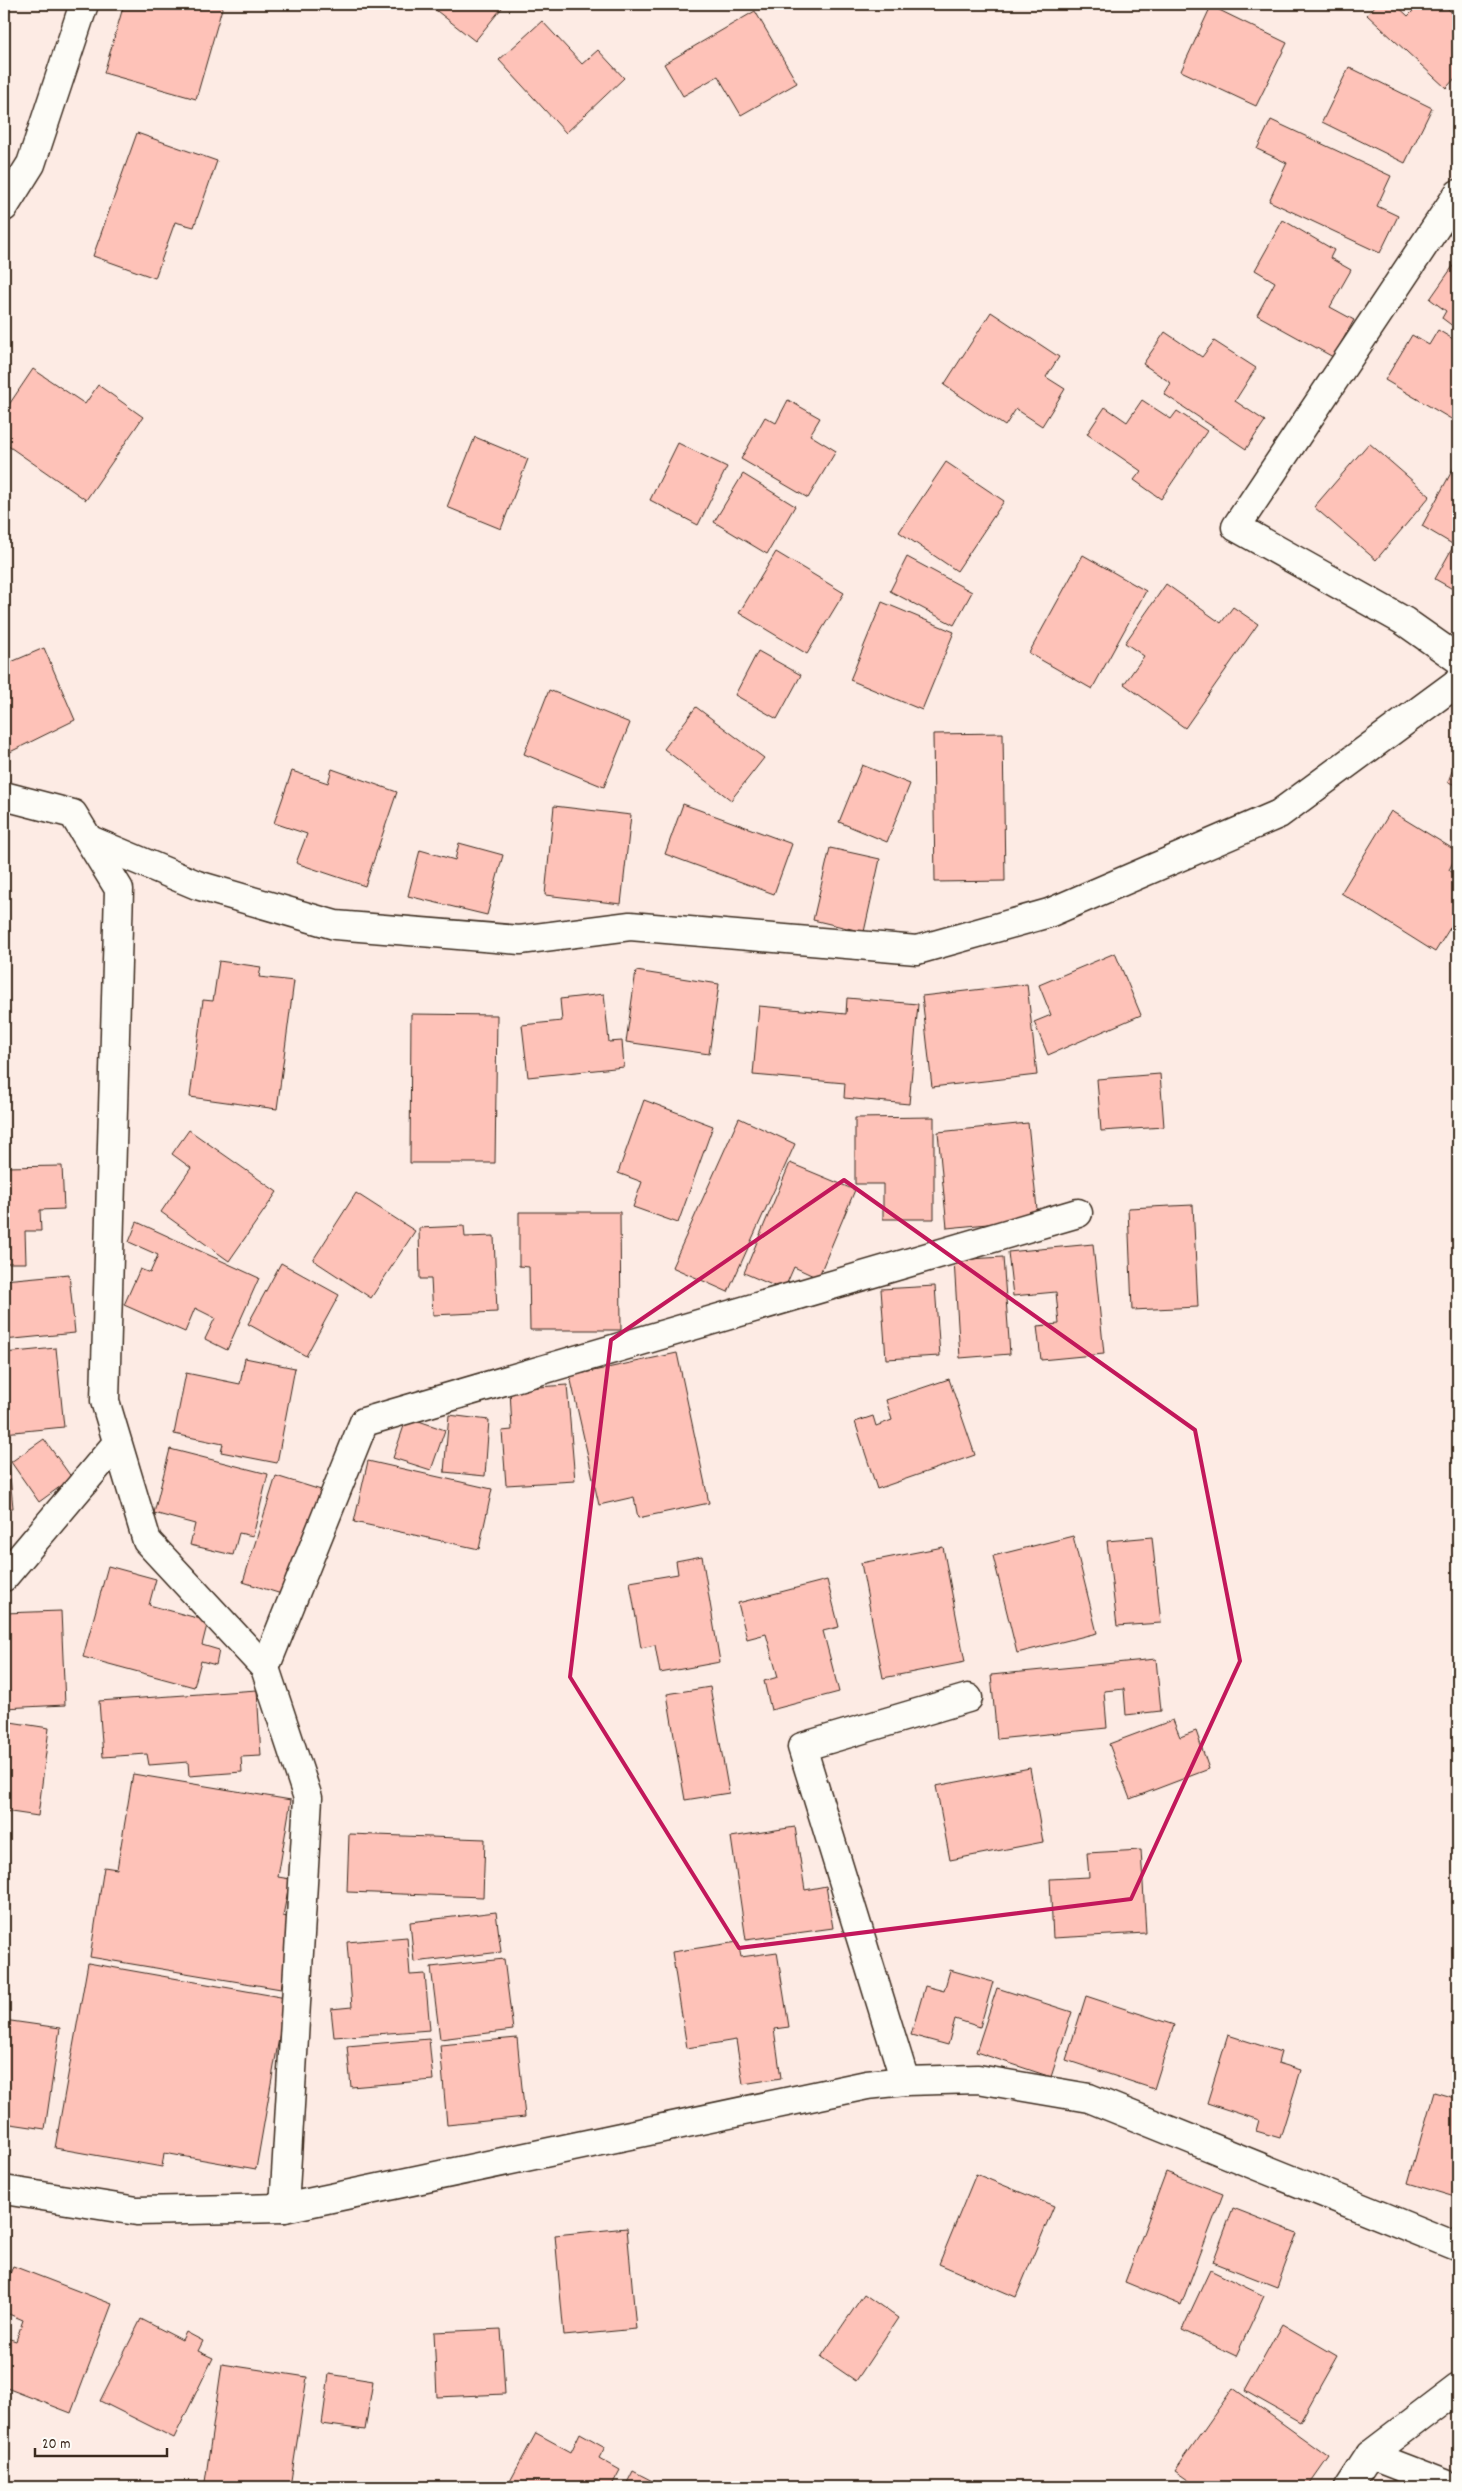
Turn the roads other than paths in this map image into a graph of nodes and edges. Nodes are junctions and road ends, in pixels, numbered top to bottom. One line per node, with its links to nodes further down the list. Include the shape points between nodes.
1 (84, 4): 3 (street, via 31,164)
2 (1458, 194): 4 (street, via 1236,527 1404,621)
3 (4, 207)
4 (1458, 658)
5 (1458, 682): 7 (street, via 1279,814 1049,913 917,950 630,926 520,940 335,925 198,885)
6 (4, 796): 7 (street, via 73,814)
7 (90, 840): 9 (street, via 119,888 105,1401)
8 (1078, 1214): 11 (street, via 364,1422)
9 (117, 1444): 10 (street); 11 (street, via 146,1541)
10 (4, 1577)
11 (265, 1668): 15 (street, via 308,1798)
12 (968, 1698): 13 (street, via 802,1747)
13 (904, 2081): 15 (street, via 867,2085); 16 (street, via 978,2079 1090,2098)
14 (4, 2190): 15 (street, via 137,2211)
15 (284, 2208)
16 (1458, 2247)
17 (1458, 2388): 18 (street)
18 (1370, 2455): 19 (street); 20 (street)
19 (1349, 2487)
20 (1453, 2487)

